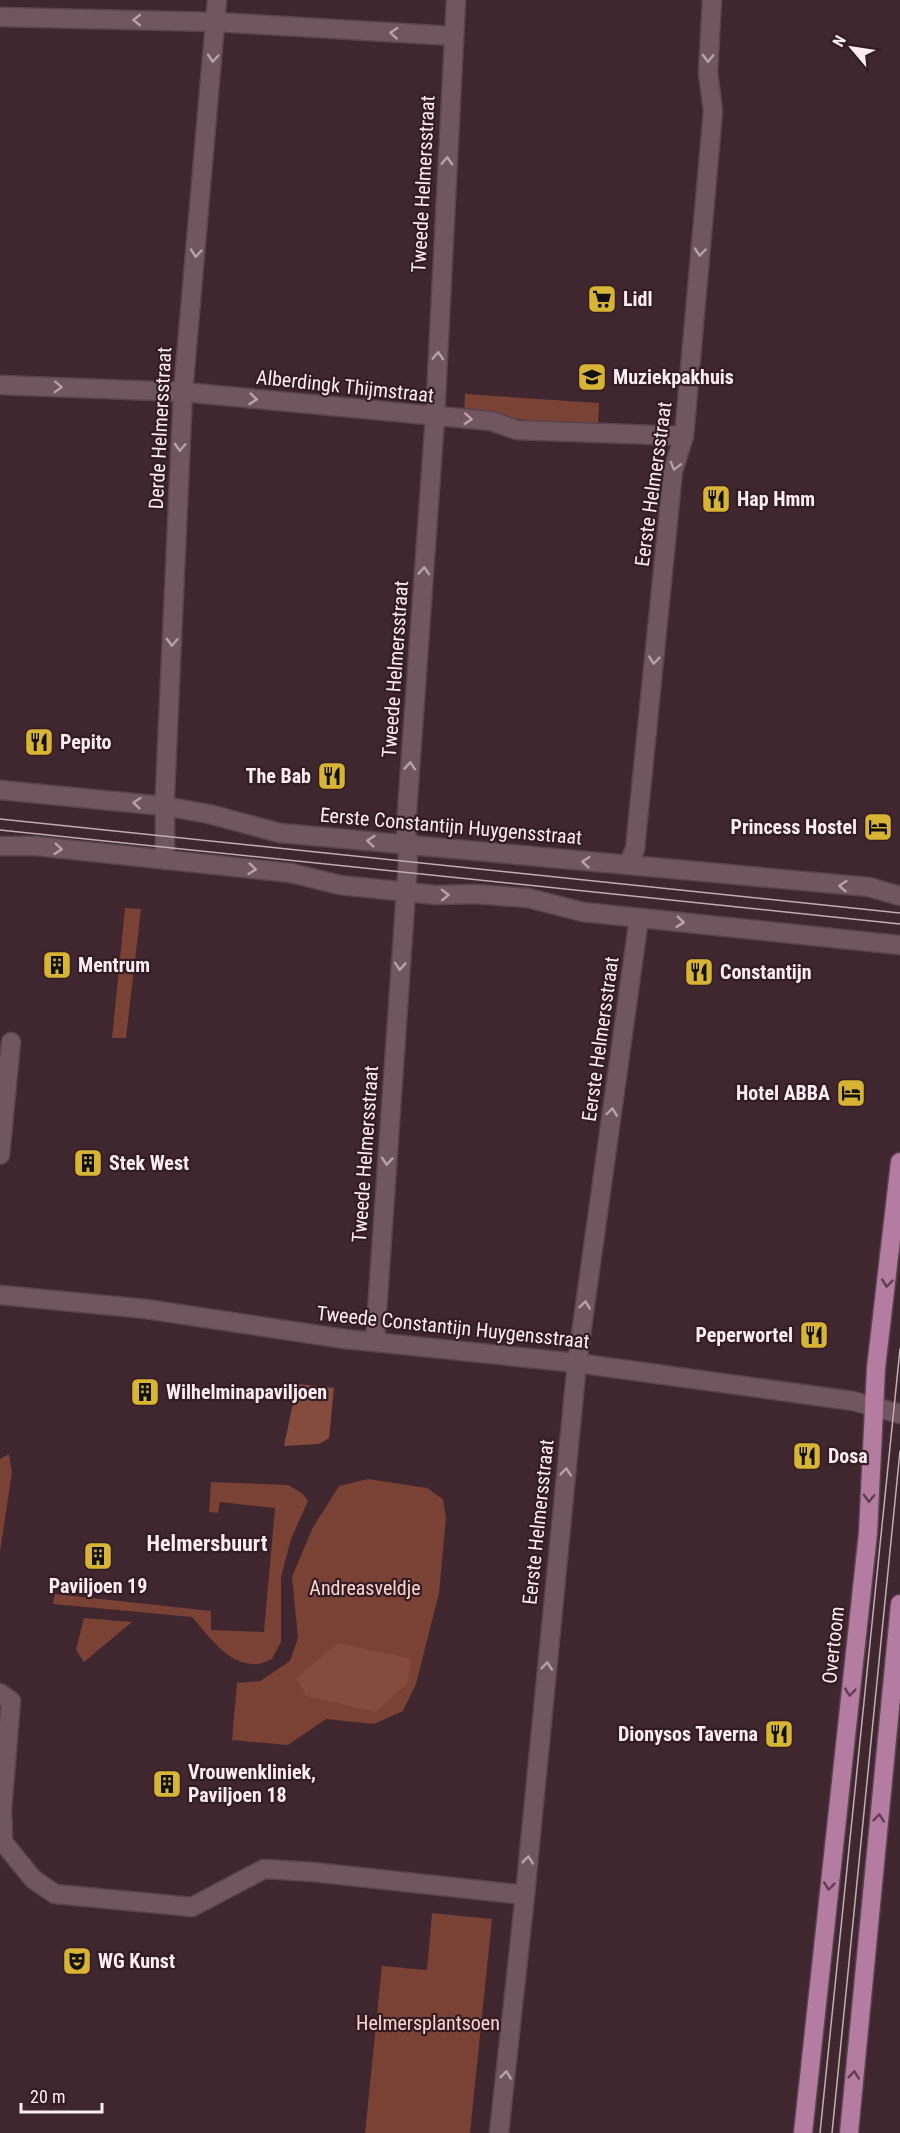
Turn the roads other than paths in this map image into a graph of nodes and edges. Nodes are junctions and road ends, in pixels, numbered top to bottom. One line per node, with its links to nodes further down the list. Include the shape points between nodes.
1 (217, 0): 5 (street, Derde Helmersstraat)
2 (456, 0): 6 (street, Tweede Helmersstraat)
3 (712, 0): 10 (street, Eerste Helmersstraat, one-way to 10, via 708,73 713,111)
4 (0, 17): 5 (street, one-way to 4)
5 (216, 22): 6 (street, one-way to 5); 8 (street, Derde Helmersstraat, one-way to 8)
6 (453, 36): 9 (street, Tweede Helmersstraat, one-way to 6)
7 (0, 385): 8 (street, Alberdingk Thijmstraat, one-way to 8)
8 (183, 392): 9 (street, Alberdingk Thijmstraat, one-way to 9); 12 (street, Derde Helmersstraat, one-way to 12)
9 (435, 417): 10 (street, Alberdingk Thijmstraat, one-way to 10, via 491,421 518,430); 13 (street, Tweede Helmersstraat, one-way to 9, via 406,826)
10 (684, 436): 16 (street, Eerste Helmersstraat, one-way to 16, via 673,471 635,849)
11 (0, 790): 12 (street, Eerste Constantijn Huygensstraat, one-way to 11)
12 (165, 806): 13 (street, Eerste Constantijn Huygensstraat, one-way to 12, via 280,832); 15 (street, Derde Helmersstraat)
13 (408, 845): 16 (street, Eerste Constantijn Huygensstraat, one-way to 13); 17 (street, Tweede Helmersstraat)
14 (0, 846): 15 (street, one-way to 15, via 36,846)
15 (165, 860): 17 (street, one-way to 17, via 291,873 340,885)
16 (628, 865): 18 (street, Eerste Constantijn Huygensstraat, one-way to 16, via 869,887)
17 (406, 892): 19 (street, one-way to 19, via 528,898 583,912); 25 (street, Tweede Helmersstraat, one-way to 25)
18 (900, 896)
19 (639, 918): 20 (street, one-way to 20); 26 (street, Eerste Helmersstraat, one-way to 19)
20 (900, 945)
21 (11, 1042): 22 (street)
22 (0, 1155)
23 (900, 1162): 27 (main road, Overtoom, one-way to 27)
24 (0, 1294): 25 (street, Tweede Constantijn Huygensstraat, via 147,1309 345,1339)
25 (375, 1340): 26 (street, Tweede Constantijn Huygensstraat)
26 (577, 1363): 27 (street, Tweede Constantijn Huygensstraat); 31 (street, Eerste Helmersstraat, one-way to 26)
27 (875, 1407): 28 (street, Tweede Constantijn Huygensstraat); 33 (main road, Overtoom, one-way to 33, via 868,1533)
28 (900, 1414)
29 (900, 1604): 34 (main road, one-way to 29)
30 (6, 1697): 31 (street, via 3,1842 33,1879 55,1894 192,1907 264,1869)
31 (525, 1895): 32 (street, Eerste Helmersstraat, one-way to 31)
32 (499, 2133)
33 (802, 2133)
34 (849, 2133)

